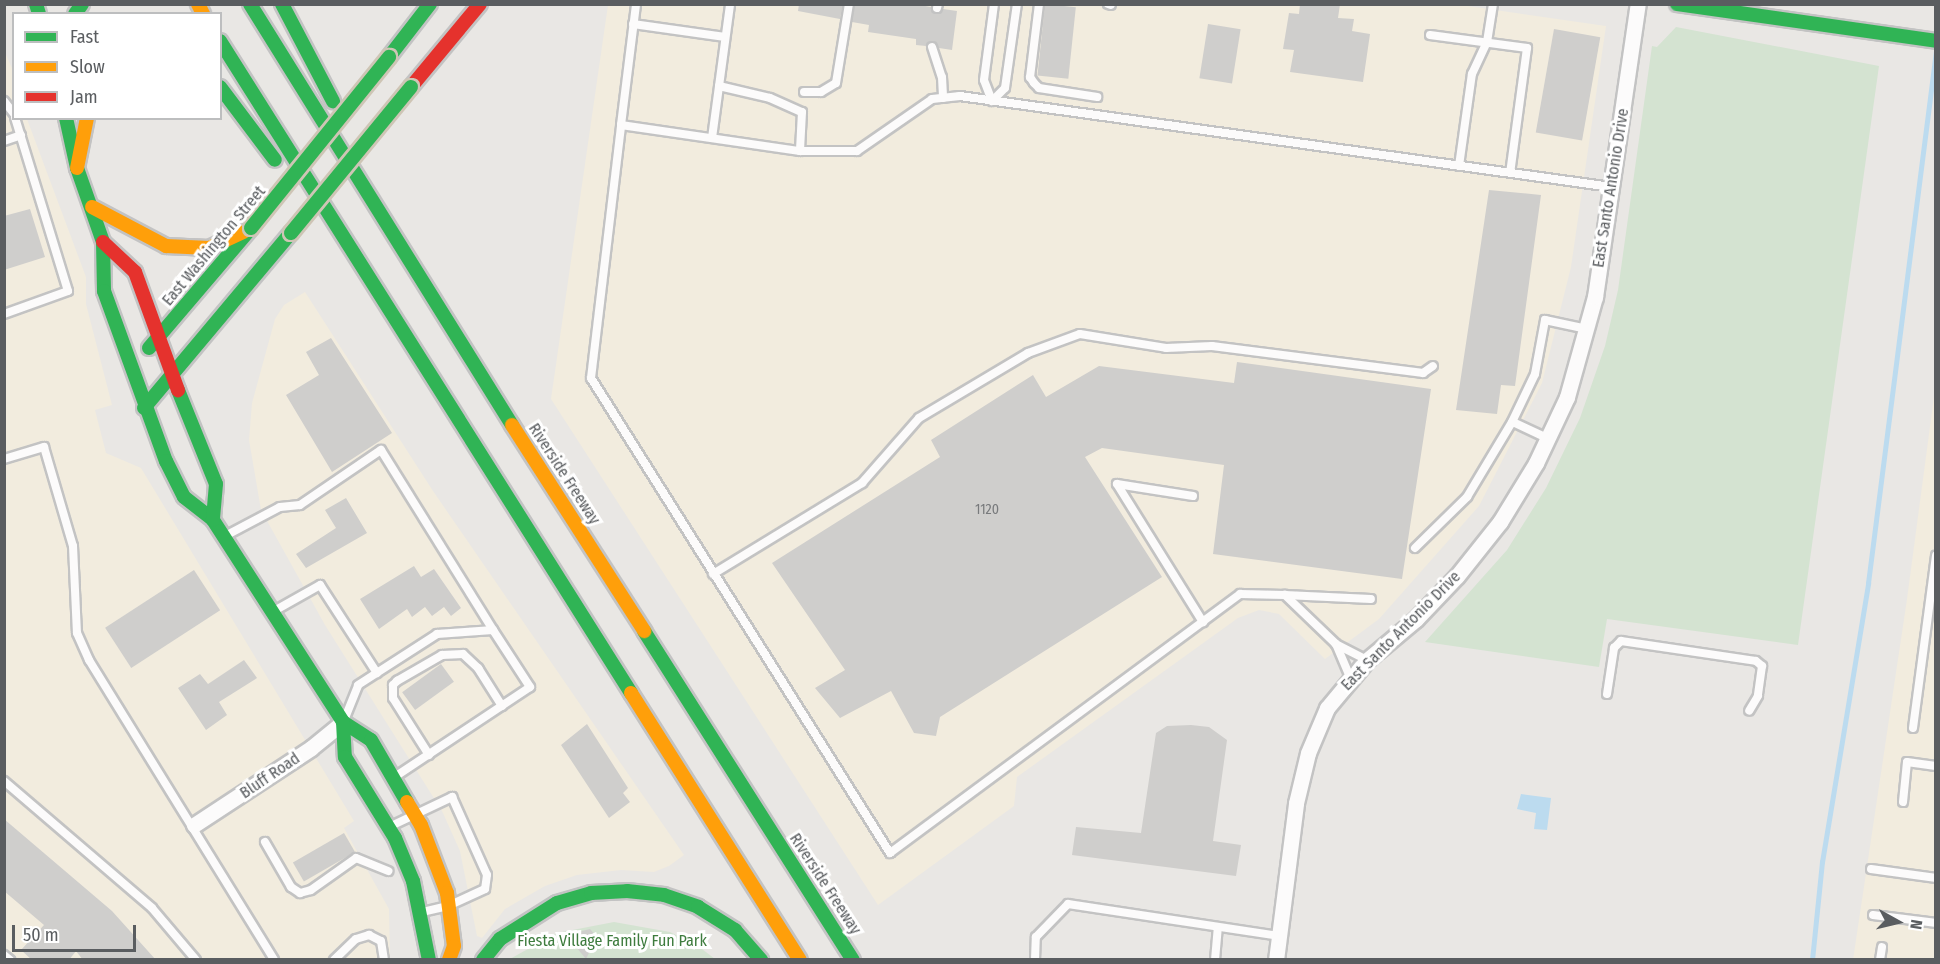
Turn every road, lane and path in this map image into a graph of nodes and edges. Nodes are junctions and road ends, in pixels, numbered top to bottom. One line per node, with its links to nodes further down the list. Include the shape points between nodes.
1 (250, 4): 46 (main road, Riverside Freeway)
2 (282, 4): 35 (main road, via 320,79)
3 (430, 4): 41 (main road, East Washington Street, bridge)
4 (480, 4): 51 (main road, bridge)
5 (636, 4): 14 (lane)
6 (730, 4): 16 (lane)
7 (849, 4): 23 (lane, via 836,83 821,92)
8 (994, 4): 26 (lane, via 984,80)
9 (1017, 4): 26 (lane, via 1005,88)
10 (1039, 4): 24 (lane, via 1030,77 1039,88)
11 (1493, 4): 18 (lane)
12 (1638, 4): 39 (street, East Santo Antonio Drive)
13 (1677, 4): 17 (main road)
14 (633, 24): 16 (lane); 30 (lane)
15 (1430, 35): 18 (lane)
16 (725, 37): 21 (lane)
17 (1935, 41)
18 (1487, 42): 36 (lane, via 1472,74); 38 (lane, via 1527,48)
19 (222, 44): 44 (main road)
20 (932, 47): 25 (lane, via 942,77)
21 (719, 86): 32 (lane); 34 (lane, via 770,98 802,112)
22 (222, 90): 44 (main road)
23 (804, 92)
24 (1097, 97)
25 (943, 98): 26 (lane); 34 (lane, via 933,99 857,151)
26 (992, 101): 36 (lane)
27 (15, 120): 31 (lane)
28 (66, 120): 37 (main road)
29 (87, 120): 37 (main road)
30 (621, 125): 32 (lane); 61 (lane, via 591,378)
31 (21, 135): 33 (lane); 45 (lane, via 68,291)
32 (712, 138): 34 (lane)
33 (4, 141)
34 (800, 151)
35 (369, 161)
36 (1459, 166): 38 (lane)
37 (77, 168): 40 (main road)
38 (1510, 173): 39 (lane)
39 (1612, 187): 47 (street, East Santo Antonio Drive)
40 (92, 207): 41 (main road, via 166,246 209,248); 42 (main road)
41 (251, 228): 48 (main road, East Washington Street)
42 (103, 242): 48 (main road, via 135,272); 50 (main road, via 104,291)
43 (416, 242): 46 (main road)
44 (388, 309): 106 (main road)
45 (4, 314)
46 (447, 321): 107 (main road, Riverside Freeway)
47 (1587, 329): 53 (lane, via 1545,320 1535,374); 54 (street, East Santo Antonio Drive, via 1567,397)
48 (158, 339): 50 (main road, East Washington Street); 51 (main road)
49 (1432, 366): 61 (lane, via 1423,373 1212,346 1166,348 1080,334 1028,353 920,418 862,483)
50 (131, 368): 52 (main road)
51 (173, 377): 52 (main road); 57 (main road, via 216,484)
52 (144, 408): 57 (main road, via 184,497)
53 (1512, 422): 54 (lane); 59 (lane, via 1467,497)
54 (1548, 438): 69 (street, East Santo Antonio Drive, via 1500,522 1457,576 1416,619)
55 (4, 459): 83 (lane, via 44,447 73,546 77,633 89,660)
56 (1193, 496): 66 (lane, via 1117,484)
57 (213, 520): 58 (main road)
58 (221, 538): 65 (main road); 67 (lane, via 280,507 300,505 381,450)
59 (1415, 548)
60 (1935, 556): 62 (lane)
61 (712, 574): 66 (lane, via 890,853)
62 (1933, 591): 76 (lane)
63 (1285, 595): 64 (lane); 66 (lane, via 1240,594); 68 (lane)
64 (1371, 598)
65 (273, 612): 70 (lane, via 320,585); 75 (main road)
66 (1203, 622)
67 (493, 630): 70 (lane, via 437,634); 73 (lane, via 530,687)
68 (1336, 644): 69 (lane); 71 (lane)
69 (1367, 660): 71 (street, East Santo Antonio Drive)
70 (377, 673): 75 (lane, via 358,685)
71 (1350, 677): 94 (street, East Santo Antonio Drive, via 1327,708 1308,753 1296,803)
72 (1607, 694): 74 (lane, via 1614,648 1621,641 1756,661 1762,666 1758,696)
73 (502, 706): 77 (lane); 77 (lane, via 478,668 464,654 442,655 397,681 393,698)
74 (1749, 711)
75 (343, 722): 79 (main road, via 372,740); 83 (street, Bluff Road, via 312,748); 84 (main road, via 345,757)
76 (1913, 728)
77 (429, 755): 79 (lane)
78 (1935, 766): 81 (lane, via 1907,762)
79 (393, 778): 82 (main road)
80 (5, 783): 98 (lane, via 152,908)
81 (1904, 802)
82 (414, 814): 84 (lane); 89 (main road, via 437,863); 89 (lane, via 452,797 487,874 485,889)
83 (194, 825): 99 (lane)
84 (389, 827): 90 (main road, via 410,873)
85 (265, 842): 87 (lane, via 291,887 300,893 311,890 356,858)
86 (1871, 869): 88 (lane)
87 (389, 871)
88 (1935, 878)
89 (448, 906): 90 (lane); 103 (main road, via 454,946)
90 (420, 912): 102 (main road, via 425,955)
91 (1873, 915): 92 (lane)
92 (1935, 923)
93 (1218, 927): 94 (lane); 108 (lane, via 1068,904 1036,937); 109 (lane)
94 (1279, 936): 110 (street, East Santo Antonio Drive)
95 (1881, 947): 111 (lane)
96 (4, 955): 97 (lane)
97 (9, 960)
98 (196, 960)
99 (274, 960)
100 (334, 960): 101 (lane, via 356,939 369,935 381,941)
101 (384, 960)
102 (429, 960)
103 (449, 960)
104 (483, 960): 105 (main road, via 507,933 557,903 591,893 627,891 664,896 698,907 735,930)
105 (761, 960)
106 (800, 960)
107 (853, 960)
108 (1035, 960)
109 (1215, 960)
110 (1276, 960)
111 (1880, 960)

